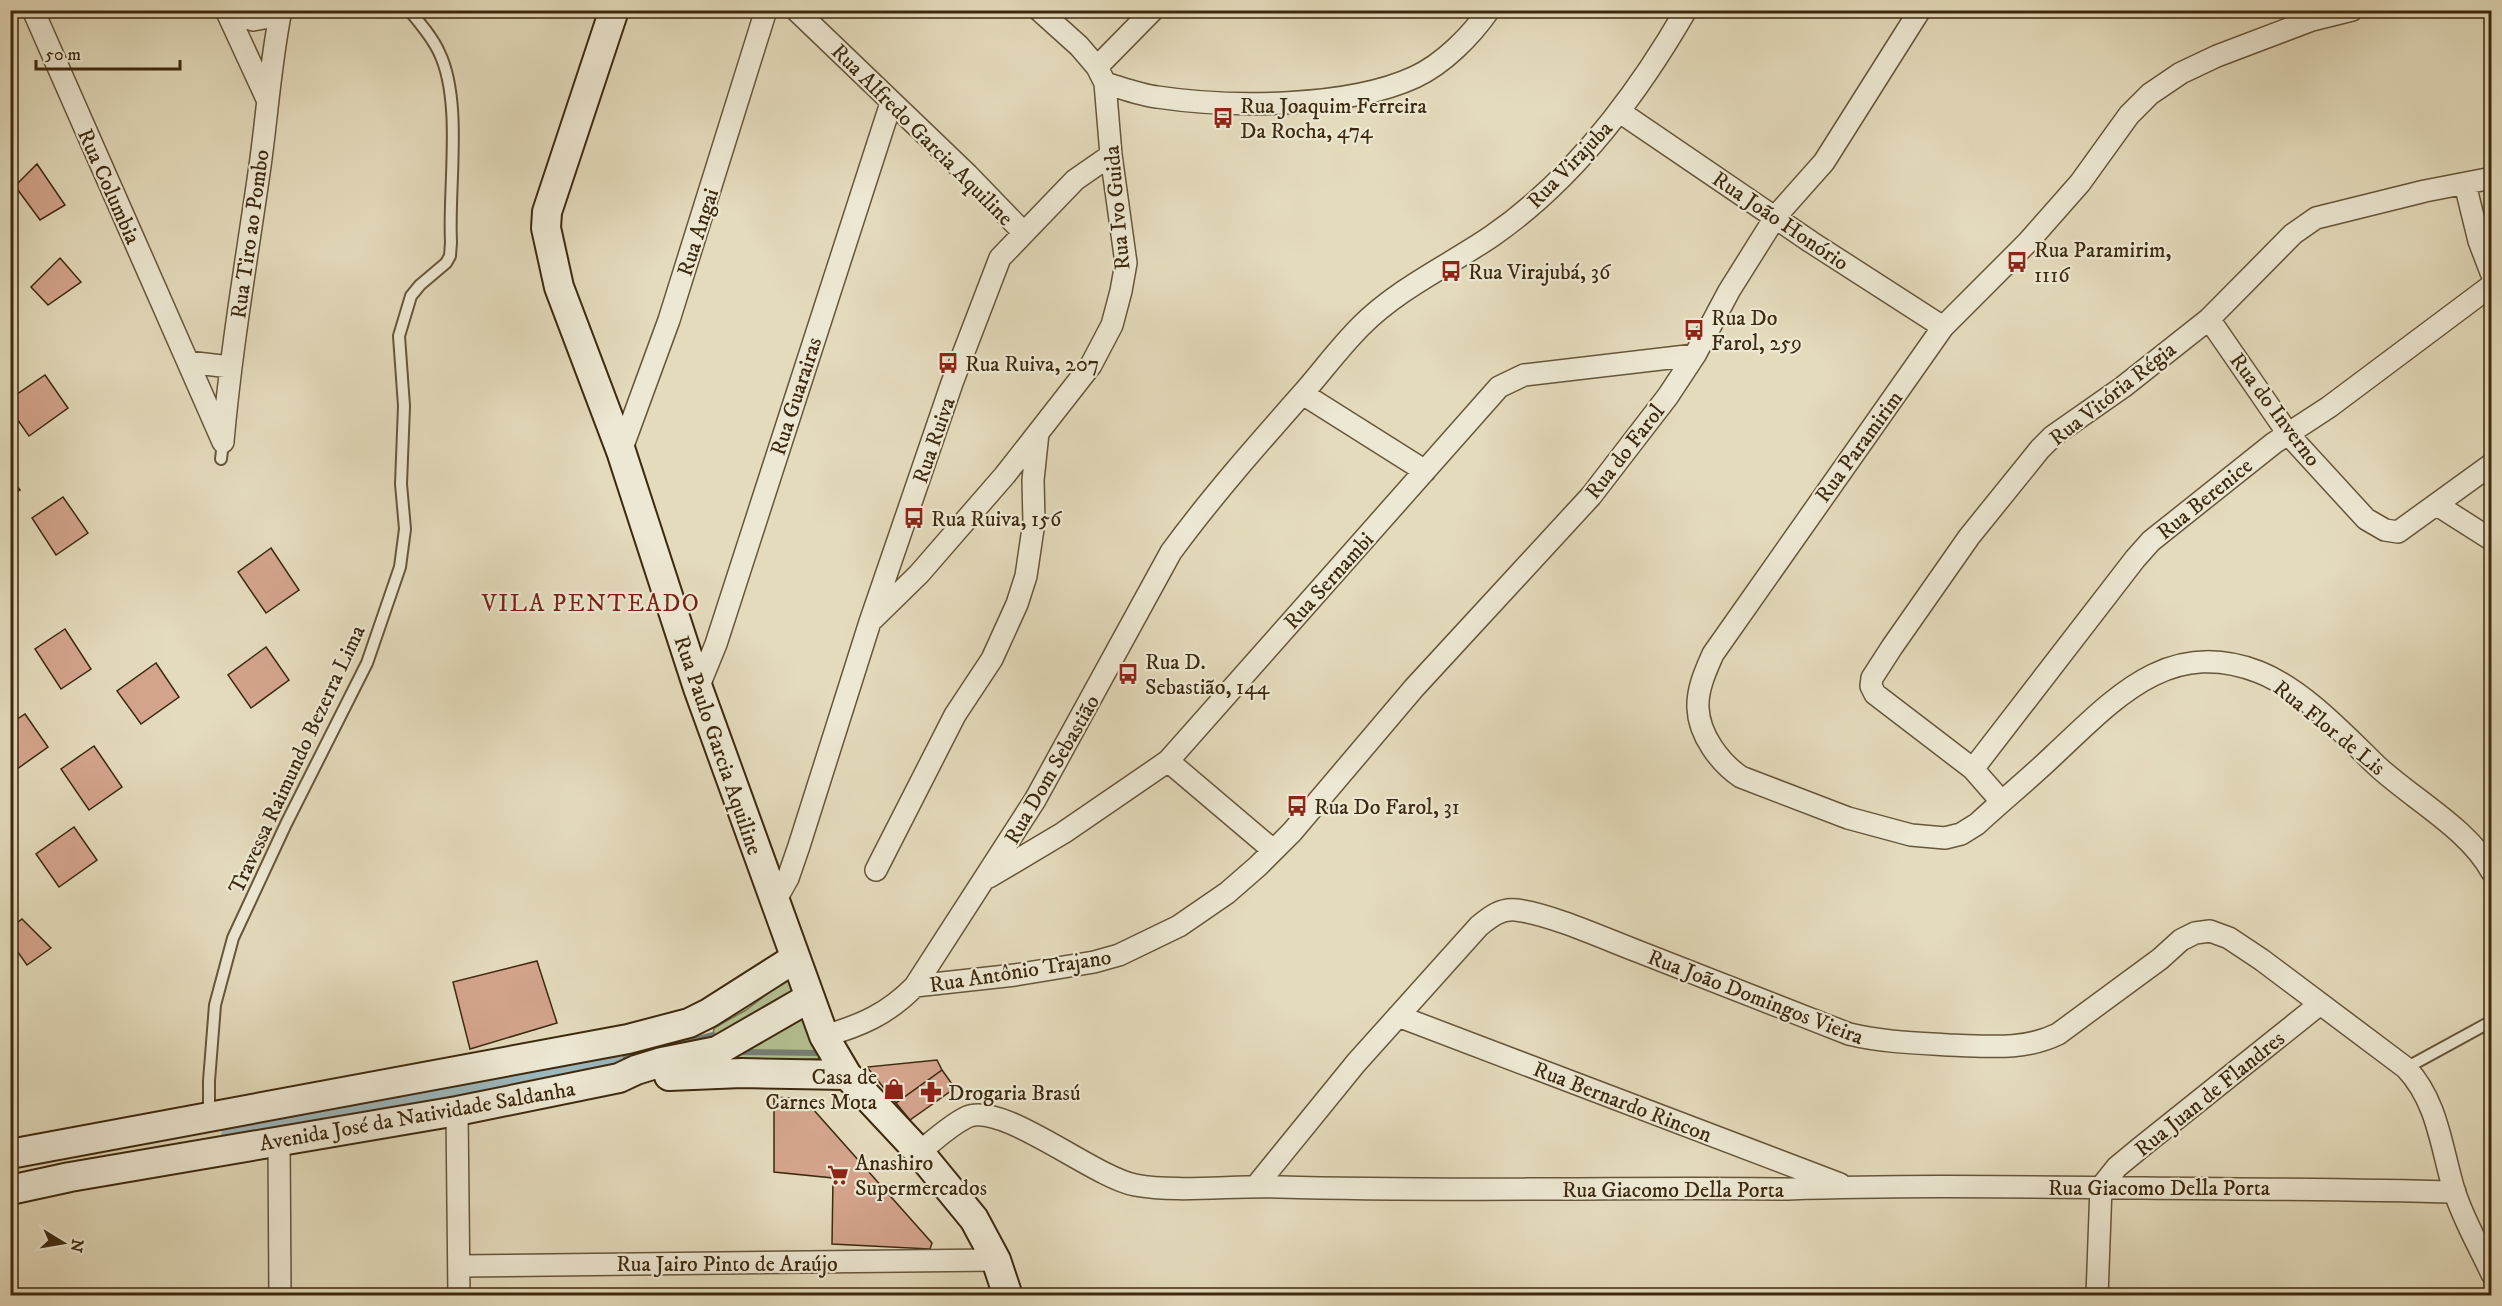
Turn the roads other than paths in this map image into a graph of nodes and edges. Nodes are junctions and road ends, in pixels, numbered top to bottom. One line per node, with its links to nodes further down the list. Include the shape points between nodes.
1 (33, 10): 29 (street, Rua Columbia)
2 (226, 10): 13 (street, via 253,20); 15 (street)
3 (409, 10): 61 (lane, Travessa Raimundo Bezerra Lima, via 439,53 449,91 451,242 446,263 411,296 399,336 405,529 400,567 367,663 233,938 215,1005)
4 (614, 10): 35 (street, Rua Paulo Garcia Aquiline, via 547,212 546,228 559,287)
5 (766, 10): 35 (street, Rua Angai, via 673,309)
6 (796, 10): 16 (street, Rua Alfredo Garcia Aquiline)
7 (1039, 10): 14 (street, via 1079,46)
8 (1153, 10): 14 (street)
9 (1489, 10): 14 (street, via 1447,55 1416,77 1383,89 1324,101 1209,103 1155,97)
10 (1686, 10): 17 (street, Rua Virajuba)
11 (1920, 10): 21 (street, Rua do Farol, via 1824,162)
12 (2352, 10): 27 (street, Rua Paramirim, via 2312,20 2217,56 2150,94 2028,242)
13 (281, 13): 15 (street, Rua Tiro ao Pombo)
14 (1101, 75): 18 (street, Rua Ivo Guida)
15 (267, 99): 30 (street, Rua Tiro ao Pombo)
16 (891, 103): 22 (street, Rua Alfredo Garcia Aquiline); 41 (street, Rua Guarairas, via 716,644)
17 (1620, 112): 21 (street, Rua João Honório); 26 (street, Rua Virajuba, via 1546,193 1491,236 1409,287)
18 (1111, 155): 22 (street, Rua Ruiva, via 1076,180); 32 (street, Rua Ivo Guida, via 1126,264 1121,291 1112,325 1091,365)
19 (2492, 178): 20 (street, Rua Vitória Régia)
20 (2465, 184): 23 (street); 25 (street, Rua Vitória Régia, via 2316,218 2293,234)
21 (1776, 216): 27 (street, Rua João Honório); 28 (street, Rua do Farol)
22 (1023, 232): 40 (street, Rua Ruiva, via 1000,258 952,383)
23 (2492, 275)
24 (2492, 285): 33 (street, Rua Berenice)
25 (2209, 319): 33 (street, Rua do Inverno); 43 (street, Rua Vitória Régia, via 2053,436 2001,495 1872,678 1875,693)
26 (1361, 326): 31 (street, Rua Dom Sebastião)
27 (1943, 327): 44 (street, Rua Paramirim, via 1713,654 1698,708 1703,729 1726,767 1770,790 1848,818 1911,835 1945,838 1969,829)
28 (1695, 355): 37 (street, Rua Sernambi, via 1513,379 1499,387); 45 (street, Rua do Farol, via 1591,496 1422,679)
29 (188, 362): 30 (street); 34 (street, Rua Columbia)
30 (230, 367): 34 (street, Rua Tiro ao Pombo)
31 (1302, 394): 37 (street); 48 (street, Rua Dom Sebastião, via 1204,507 1171,552 1045,782)
32 (1038, 432): 40 (street, Rua Ivo Guida, via 919,574); 46 (street, via 1034,522 1026,576 1017,604 992,659 955,716)
33 (2289, 435): 38 (street, Rua do Inverno, via 2366,519 2385,530 2398,532); 43 (street, Rua Berenice, via 2274,442 2151,541)
34 (222, 450)
35 (621, 451): 41 (street, Rua Paulo Garcia Aquiline)
36 (2492, 464): 38 (street, Rua do Inverno)
37 (1425, 471): 42 (street, Rua Sernambi)
38 (2437, 505): 39 (street)
39 (2492, 540)
40 (870, 622): 49 (street, Rua Ruiva, via 799,846)
41 (698, 688): 49 (street, Rua Paulo Garcia Aquiline)
42 (1168, 761): 45 (street); 48 (street, Rua Sernambi)
43 (1973, 770): 44 (street, Rua Vitória Régia)
44 (2001, 801): 47 (street, Rua Flor de Lis, via 2131,687 2179,664 2216,663 2258,672 2290,690 2468,842)
45 (1273, 850): 51 (street, Rua Antônio Trajano, via 1227,893 1179,926 1119,955 1015,975)
46 (876, 870)
47 (2492, 872)
48 (986, 879): 51 (street, Rua Dom Sebastião)
49 (774, 903): 50 (street, Rua Paulo Garcia Aquiline)
50 (794, 959): 52 (street, Rua Paulo Garcia Aquiline); 61 (street, Avenida José da Natividade Saldanha, via 709,1013 639,1037)
51 (915, 986): 56 (street, Rua Dom Sebastião, via 896,1006 871,1021)
52 (809, 998): 56 (street, Rua Paulo Garcia Aquiline); 59 (street, Avenida José da Natividade Saldanha, via 717,1051 662,1062)
53 (2320, 1004): 54 (street, Rua João Domingos Vieira, via 2229,938 2210,931 2181,940 2058,1034 2042,1041 2006,1047 1887,1042 1849,1034 1621,945 1516,910 1494,914 1479,926); 57 (street, Rua João Domingos Vieira); 67 (street, Rua Juan de Flandres, via 2117,1167)
54 (1398, 1016): 65 (street, Rua João Domingos Vieira); 66 (street, Rua Bernardo Rincon)
55 (2492, 1021): 57 (lane)
56 (824, 1036): 58 (street, Rua Paulo Garcia Aquiline)
57 (2406, 1068): 69 (street, Rua João Domingos Vieira, via 2420,1083 2432,1106)
58 (847, 1075): 59 (street, via 742,1073); 63 (street, Rua Paulo Garcia Aquiline)
59 (619, 1078): 60 (street, Avenida José da Natividade Saldanha)
60 (457, 1111): 62 (street, Avenida José da Natividade Saldanha); 71 (street)
61 (209, 1119): 64 (street, Avenida José da Natividade Saldanha)
62 (279, 1140): 68 (street, Avenida José da Natividade Saldanha); 73 (street)
63 (919, 1152): 65 (street, Rua Giacomo Della Porta, via 977,1114 1013,1124 1107,1176 1135,1185); 70 (street, Rua Paulo Garcia Aquiline, via 974,1219)
64 (10, 1155)
65 (1256, 1186): 66 (street, Rua Giacomo Della Porta)
66 (1848, 1187): 67 (street, Rua Giacomo Della Porta)
67 (2101, 1187): 69 (street, Rua Giacomo Della Porta); 76 (street)
68 (10, 1190)
69 (2455, 1191): 72 (street, Rua João Domingos Vieira)
70 (996, 1260): 71 (street, Rua Jairo Pinto de Araújo); 75 (street, Rua Paulo Garcia Aquiline)
71 (459, 1266): 74 (street)
72 (2491, 1272)
73 (280, 1296)
74 (459, 1296)
75 (1008, 1296)
76 (2097, 1296)

